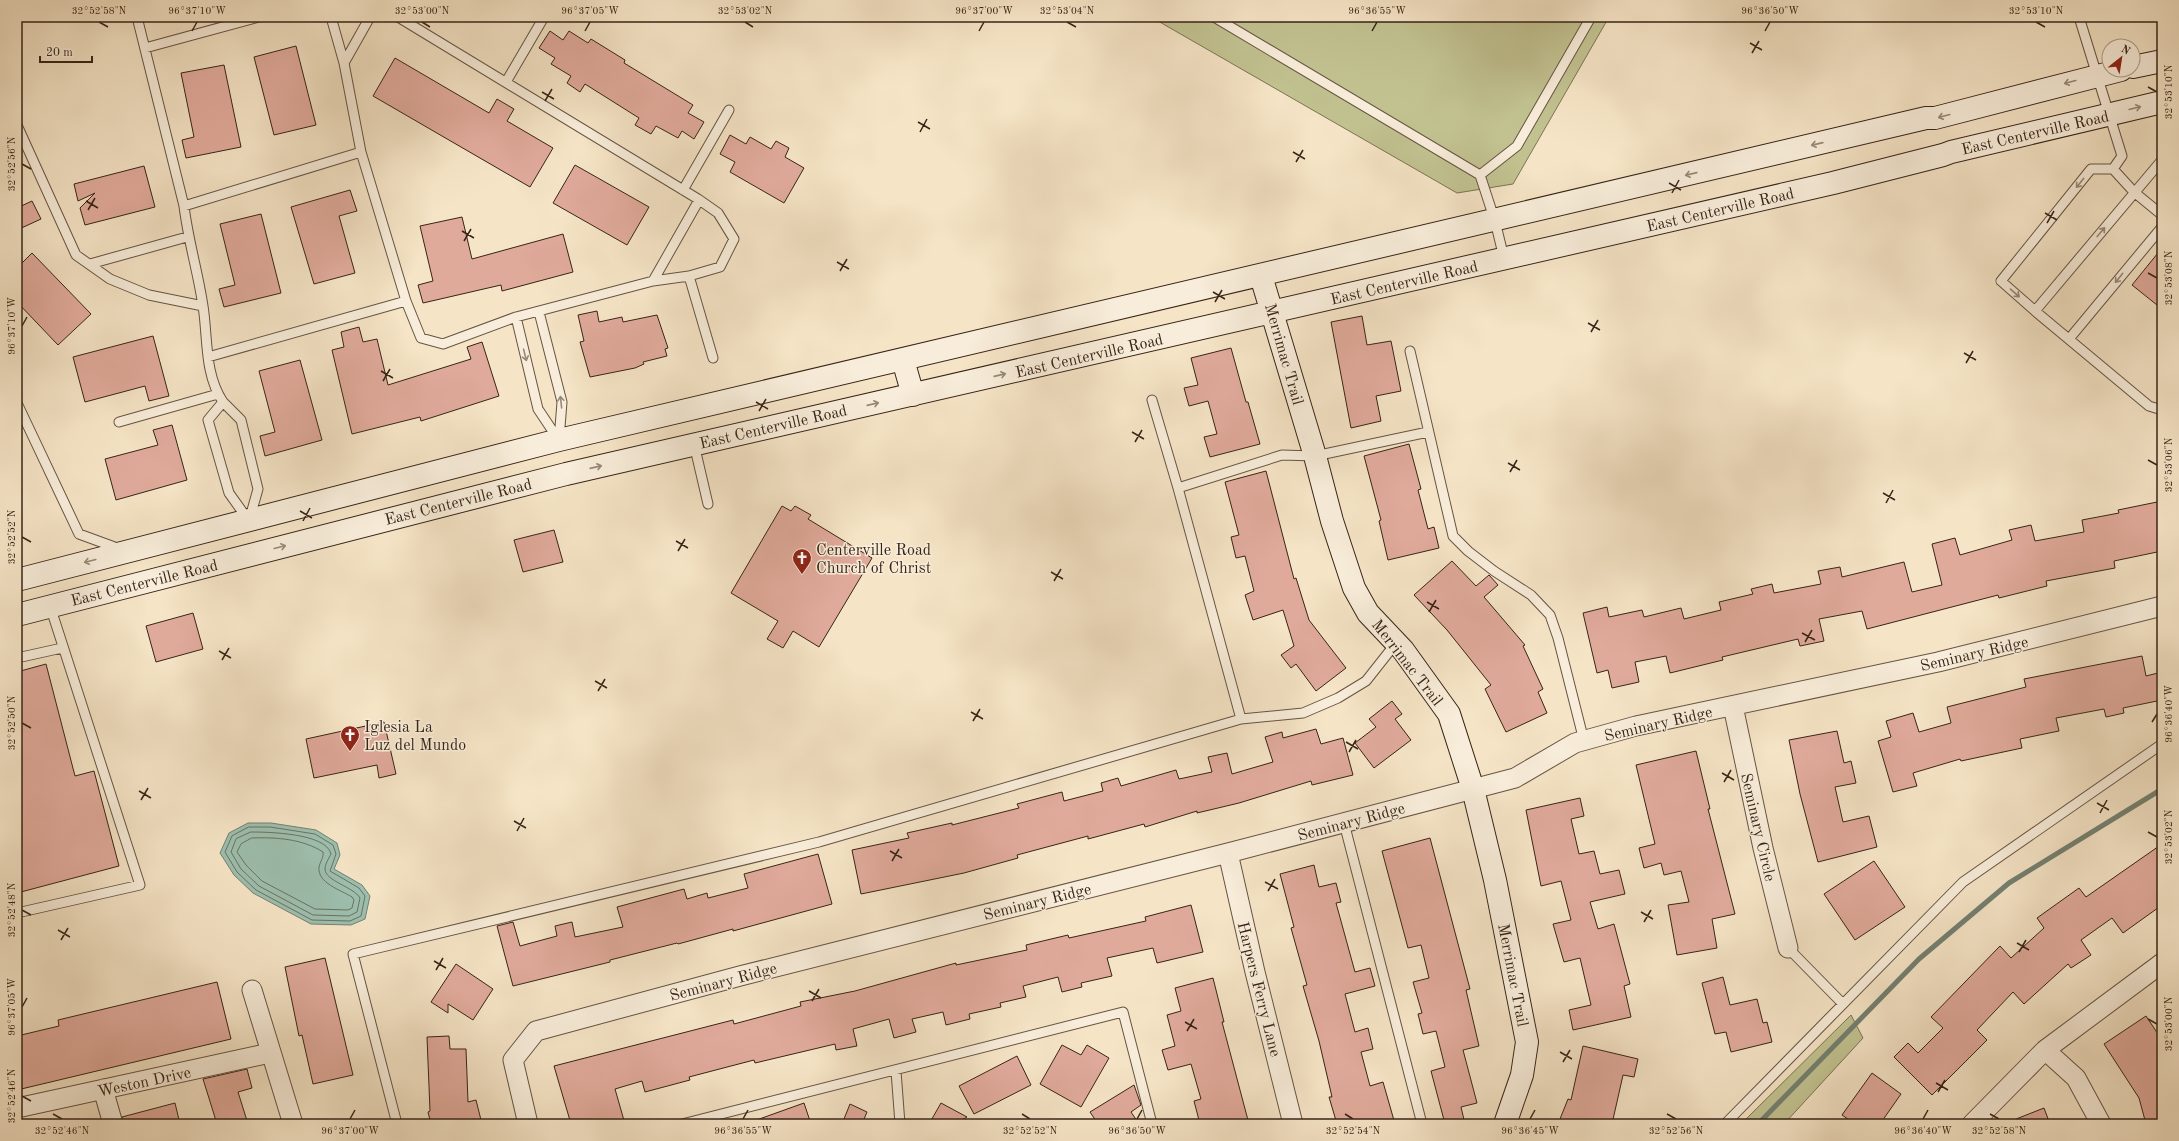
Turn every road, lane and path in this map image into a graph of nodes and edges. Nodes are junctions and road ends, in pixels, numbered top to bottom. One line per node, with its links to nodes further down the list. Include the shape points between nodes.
1 (137, 17): 10 (lane)
2 (259, 17): 10 (lane)
3 (331, 17): 12 (lane)
4 (370, 17): 12 (lane)
5 (398, 17): 16 (lane)
6 (544, 17): 16 (lane)
7 (1214, 17): 24 (lane)
8 (1591, 17): 24 (lane, via 1517,146)
9 (2079, 17): 15 (lane)
10 (145, 48): 28 (lane)
11 (2162, 61): 13 (main road)
12 (344, 63): 21 (lane)
13 (2141, 65)
14 (2101, 74): 15 (main road, East Centerville Road)
15 (2097, 75): 19 (lane); 30 (main road, East Centerville Road, one-way to 30, via 1935,118 1926,118)
16 (506, 82): 25 (lane)
17 (2162, 102): 19 (main road, East Centerville Road, one-way to 17)
18 (728, 110): 25 (lane)
19 (2108, 115): 23 (lane, via 2122,156); 33 (main road, East Centerville Road, via 1833,183)
20 (17, 125): 34 (lane, via 76,255)
21 (361, 152): 28 (lane); 38 (lane)
22 (2162, 160): 26 (lane)
23 (2113, 169): 26 (lane); 40 (lane, one-way to 40, via 2091,169 2002,281)
24 (1480, 175): 30 (lane)
25 (683, 190): 27 (lane)
26 (2134, 192): 29 (lane); 40 (lane, one-way to 26)
27 (699, 200): 35 (lane, via 718,213 734,239 720,267); 37 (lane)
28 (184, 206): 32 (lane)
29 (2162, 215)
30 (1495, 221): 33 (lane); 36 (main road, East Centerville Road)
31 (2162, 227): 44 (lane, one-way to 44)
32 (187, 237): 34 (lane); 39 (lane)
33 (1504, 259): 42 (main road, East Centerville Road)
34 (90, 264): 39 (lane, via 110,279 149,295)
35 (689, 276): 37 (lane); 47 (lane)
36 (1261, 276): 42 (main road, Merrimac Trail); 48 (main road, East Centerville Road)
37 (653, 281): 41 (lane)
38 (406, 301): 43 (lane, via 421,338 443,344); 46 (lane)
39 (203, 306): 46 (lane)
40 (2035, 311): 44 (lane)
41 (539, 312): 43 (lane); 56 (lane, one-way to 41, via 562,402)
42 (1273, 312): 49 (main road, East Centerville Road, one-way to 42); 58 (main road, Merrimac Trail)
43 (516, 317): 56 (lane, one-way to 56, via 538,409)
44 (2069, 339): 53 (lane, via 2149,406)
45 (1410, 351): 55 (lane)
46 (208, 357): 50 (lane)
47 (713, 358)
48 (903, 360): 49 (main road); 56 (main road, East Centerville Road)
49 (913, 395): 57 (main road, East Centerville Road, one-way to 49)
50 (220, 398): 54 (lane); 62 (lane, via 241,420 258,489); 62 (lane, via 208,420 229,493)
51 (1152, 400): 60 (lane)
52 (17, 403): 63 (lane, via 79,534)
53 (2162, 410)
54 (119, 422)
55 (1428, 432): 58 (lane); 74 (lane, via 1453,536 1494,571 1531,594 1550,615)
56 (559, 440): 59 (main road); 62 (main road, East Centerville Road)
57 (694, 444): 59 (main road, East Centerville Road, one-way to 57); 61 (lane)
58 (1315, 456): 60 (lane, via 1282,455); 69 (main road, Merrimac Trail, via 1332,521 1354,588 1368,613)
59 (566, 474): 64 (main road, East Centerville Road, one-way to 59)
60 (1178, 488): 73 (lane)
61 (708, 504)
62 (249, 521): 63 (main road, East Centerville Road); 64 (main road)
63 (127, 552): 65 (main road, East Centerville Road, one-way to 65)
64 (260, 552): 66 (main road, East Centerville Road)
65 (17, 580)
66 (50, 606): 68 (main road, East Centerville Road); 70 (lane)
67 (2162, 606): 72 (street, Seminary Ridge, via 1938,662)
68 (17, 615)
69 (1396, 643): 73 (lane, via 1366,680 1338,698 1303,713); 76 (main road, Merrimac Trail, via 1449,714)
70 (62, 648): 71 (lane); 79 (lane, via 140,885)
71 (17, 658)
72 (1733, 706): 74 (street, Seminary Ridge, via 1636,726); 80 (street, Seminary Circle, via 1763,848)
73 (1241, 719): 91 (lane, via 819,842 353,954)
74 (1584, 740): 76 (street, Seminary Ridge, via 1515,778)
75 (2162, 744): 83 (lane, via 1963,882)
76 (1473, 789): 77 (street, Seminary Ridge); 98 (main road, Merrimac Trail, via 1495,880 1527,1042 1522,1075)
77 (1344, 823): 78 (street, Seminary Ridge); 97 (lane)
78 (1228, 853): 92 (street, Seminary Ridge, via 740,976 536,1031 512,1060); 96 (street, Harpers Ferry Lane)
79 (17, 914)
80 (1788, 948): 83 (lane)
81 (2162, 963): 84 (street)
82 (252, 990): 85 (street)
83 (1843, 1004): 99 (lane)
84 (2045, 1050): 100 (street); 101 (street, via 2076,1078)
85 (270, 1053): 87 (street, Weston Drive); 90 (street)
86 (896, 1071): 93 (lane); 94 (lane); 95 (lane, via 1123,1012)
87 (103, 1089): 88 (street, Weston Drive); 89 (street)
88 (17, 1108)
89 (113, 1124)
90 (292, 1124)
91 (397, 1124)
92 (528, 1124)
93 (682, 1124)
94 (900, 1124)
95 (1152, 1124)
96 (1293, 1124)
97 (1422, 1124)
98 (1505, 1124)
99 (1725, 1124)
100 (1972, 1124)
101 (2100, 1124)

